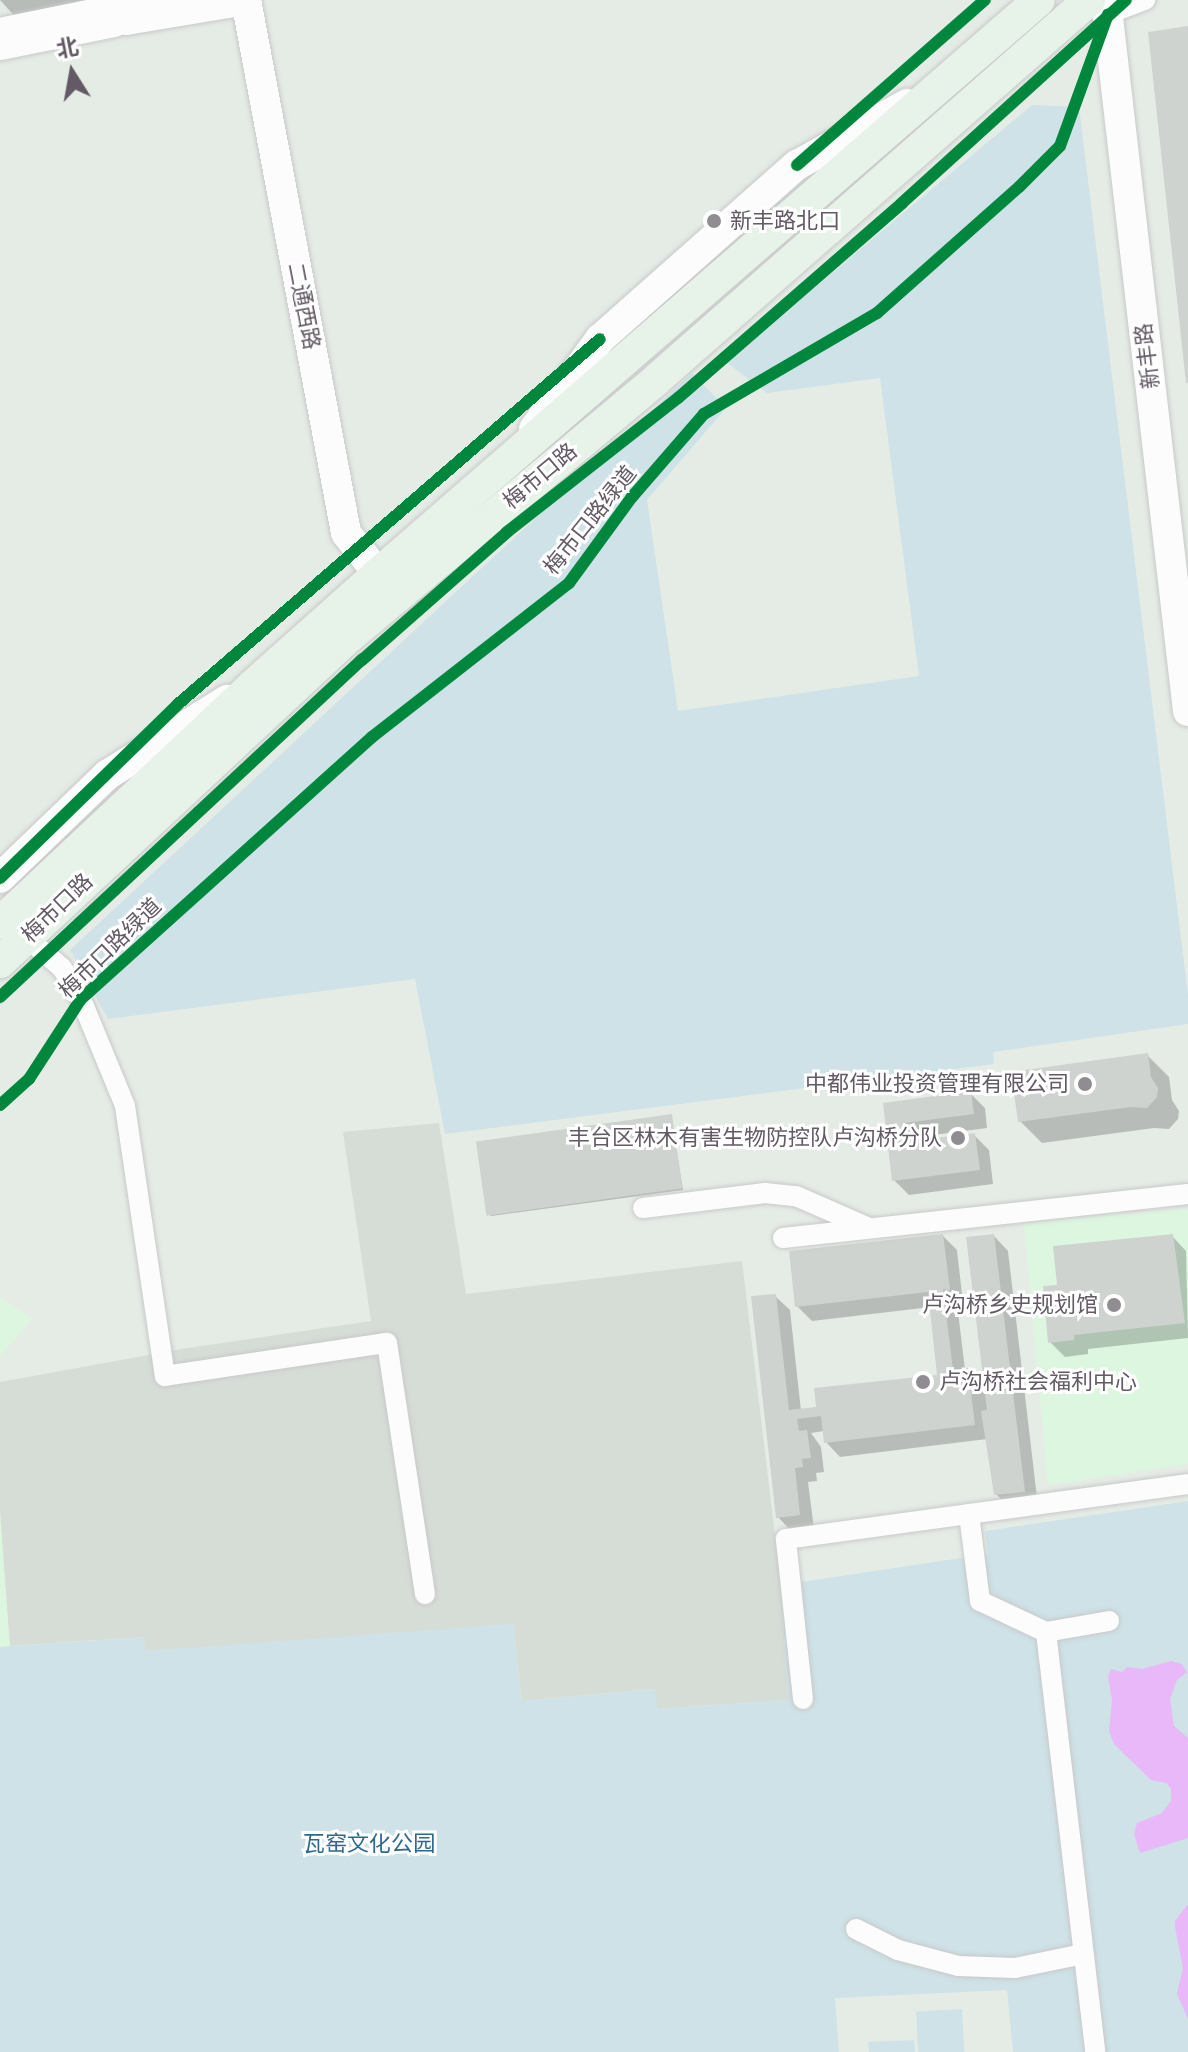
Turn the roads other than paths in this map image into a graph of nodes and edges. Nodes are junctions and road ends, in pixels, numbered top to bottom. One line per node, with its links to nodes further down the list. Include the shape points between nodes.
1 (145, 0): 2 (street, via 124,5 126,20)
2 (246, 0): 8 (street, 二通西路, via 346,533)
3 (1039, 0): 8 (main road, 梅市口路, via 516,455)
4 (1145, 0): 5 (street)
5 (1101, 5): 8 (main road, 梅市口路, via 657,379); 10 (street, 新丰路)
6 (0, 33): 7 (street, via 113,16)
7 (0, 45)
8 (387, 585): 9 (main road, 梅市口路); 12 (main road, 梅市口路, via 114,852)
9 (251, 687): 11 (street, via 107,775); 12 (main road, 梅市口路)
10 (1188, 711)
11 (0, 878)
12 (14, 930): 13 (main road, 梅市口路); 20 (street, via 62,968 81,999 125,1106 165,1376 387,1343)
13 (0, 962)
14 (1188, 1194): 16 (street)
15 (643, 1208): 16 (street, via 765,1193 796,1196)
16 (871, 1228): 17 (street)
17 (783, 1238)
18 (1188, 1484): 19 (street)
19 (969, 1514): 22 (street, via 980,1601); 23 (street, via 786,1539)
20 (425, 1594)
21 (1109, 1621): 22 (street)
22 (1046, 1632): 25 (street)
23 (803, 1699)
24 (856, 1929): 25 (street, via 898,1950 958,1966 1015,1968)
25 (1083, 1954): 26 (street)
26 (1095, 2052)

